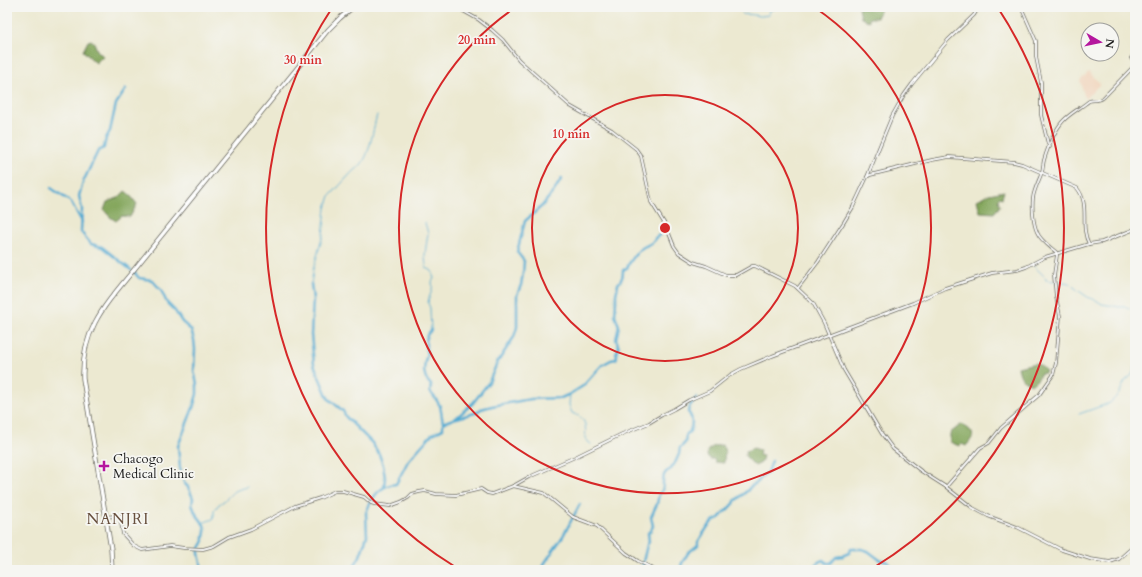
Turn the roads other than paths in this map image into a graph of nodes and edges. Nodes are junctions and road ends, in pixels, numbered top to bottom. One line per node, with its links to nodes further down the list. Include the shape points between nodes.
1 (353, 7): 16 (highway, via 328,30 128,277 94,324 86,345 83,375)
2 (456, 7): 12 (street, via 494,32 519,60 570,106 612,130 635,148 640,154 651,202 679,253 693,262 729,275 736,275 755,266)
3 (980, 7): 8 (street, via 948,40 906,92 892,116)
4 (1021, 7): 6 (street, via 1036,41 1041,82 1041,115)
5 (1135, 53): 6 (street, via 1131,58 1134,66 1102,99 1089,101 1065,119 1055,132)
6 (1050, 147): 7 (street)
7 (1041, 173): 8 (street, via 1012,162 952,157); 10 (street, via 1078,190 1085,206 1085,234); 11 (street, via 1033,198 1036,230 1040,238)
8 (867, 177): 12 (street, via 853,207)
9 (1135, 229): 10 (street, via 1102,242)
10 (1089, 244): 11 (street)
11 (1057, 253): 13 (street, via 1039,259 1022,269 994,272 945,288); 15 (street, via 1054,275 1060,316 1053,375 1039,395 1001,428 989,443 980,448)
12 (798, 288): 13 (street, via 814,303)
13 (829, 335): 14 (street, via 741,369 710,391 651,422); 15 (street, via 844,370 890,446)
14 (513, 486): 16 (street, via 492,494 481,488 458,494 419,492 390,506 374,504 364,497 335,491 295,506 203,549 170,546 142,550 134,546 123,534 120,517); 19 (street, via 548,495 573,517 597,526 626,553)
15 (946, 488): 17 (street, via 966,504 988,516 1080,556 1113,562 1122,558)
16 (106, 517): 18 (highway)
17 (1135, 544)
18 (112, 570)
19 (654, 570)

